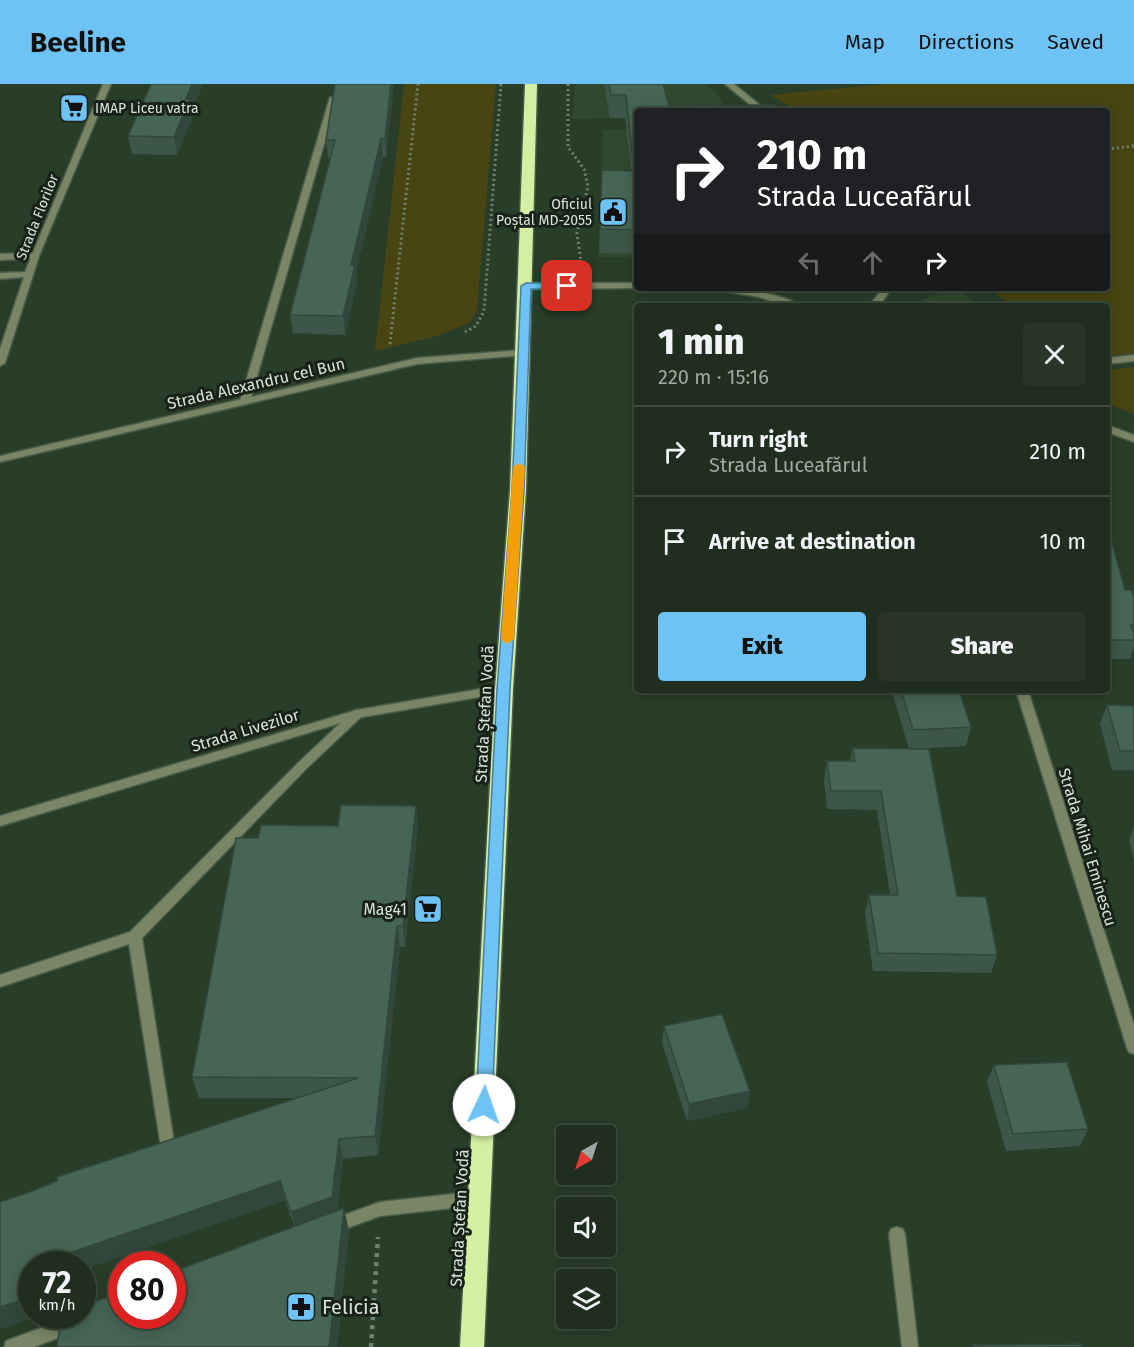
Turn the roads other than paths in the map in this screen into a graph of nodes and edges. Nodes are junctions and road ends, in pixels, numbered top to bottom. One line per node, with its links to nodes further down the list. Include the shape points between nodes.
1 (107, 84): 6 (street, Strada Florilor)
2 (531, 84): 10 (highway, Strada Ștefan Vodă)
3 (729, 84): 5 (street)
4 (333, 99): 20 (street)
5 (760, 108)
6 (35, 256): 7 (street); 8 (street, Strada Florilor)
7 (0, 257)
8 (29, 274): 9 (street); 19 (street, Strada Florilor)
9 (0, 276)
10 (526, 286): 11 (street); 16 (highway, Strada Ștefan Vodă)
11 (634, 286)
12 (737, 291): 14 (street)
13 (886, 291): 15 (street)
14 (786, 303)
15 (876, 303)
16 (522, 353): 20 (street, Strada Alexandru cel Bun, via 417,361); 24 (highway, Strada Ștefan Vodă, via 518,490)
17 (1134, 358): 18 (street)
18 (1110, 361)
19 (0, 363)
20 (245, 401): 23 (street, Strada Alexandru cel Bun)
21 (1110, 429): 22 (street)
22 (1134, 439)
23 (0, 459)
24 (504, 689): 26 (street, Strada Livezilor); 32 (highway, Strada Ștefan Vodă)
25 (1023, 693): 30 (street, Strada Mihai Eminescu)
26 (357, 714): 27 (street, Strada Livezilor); 28 (street)
27 (0, 821)
28 (135, 936): 29 (street); 31 (street)
29 (0, 981)
30 (1134, 1048)
31 (168, 1155)
32 (480, 1198): 33 (street, via 380,1209); 37 (highway, Strada Ștefan Vodă)
33 (314, 1234)
34 (897, 1234): 38 (street)
35 (60, 1329): 36 (street)
36 (12, 1347)
37 (472, 1347)
38 (910, 1347)

